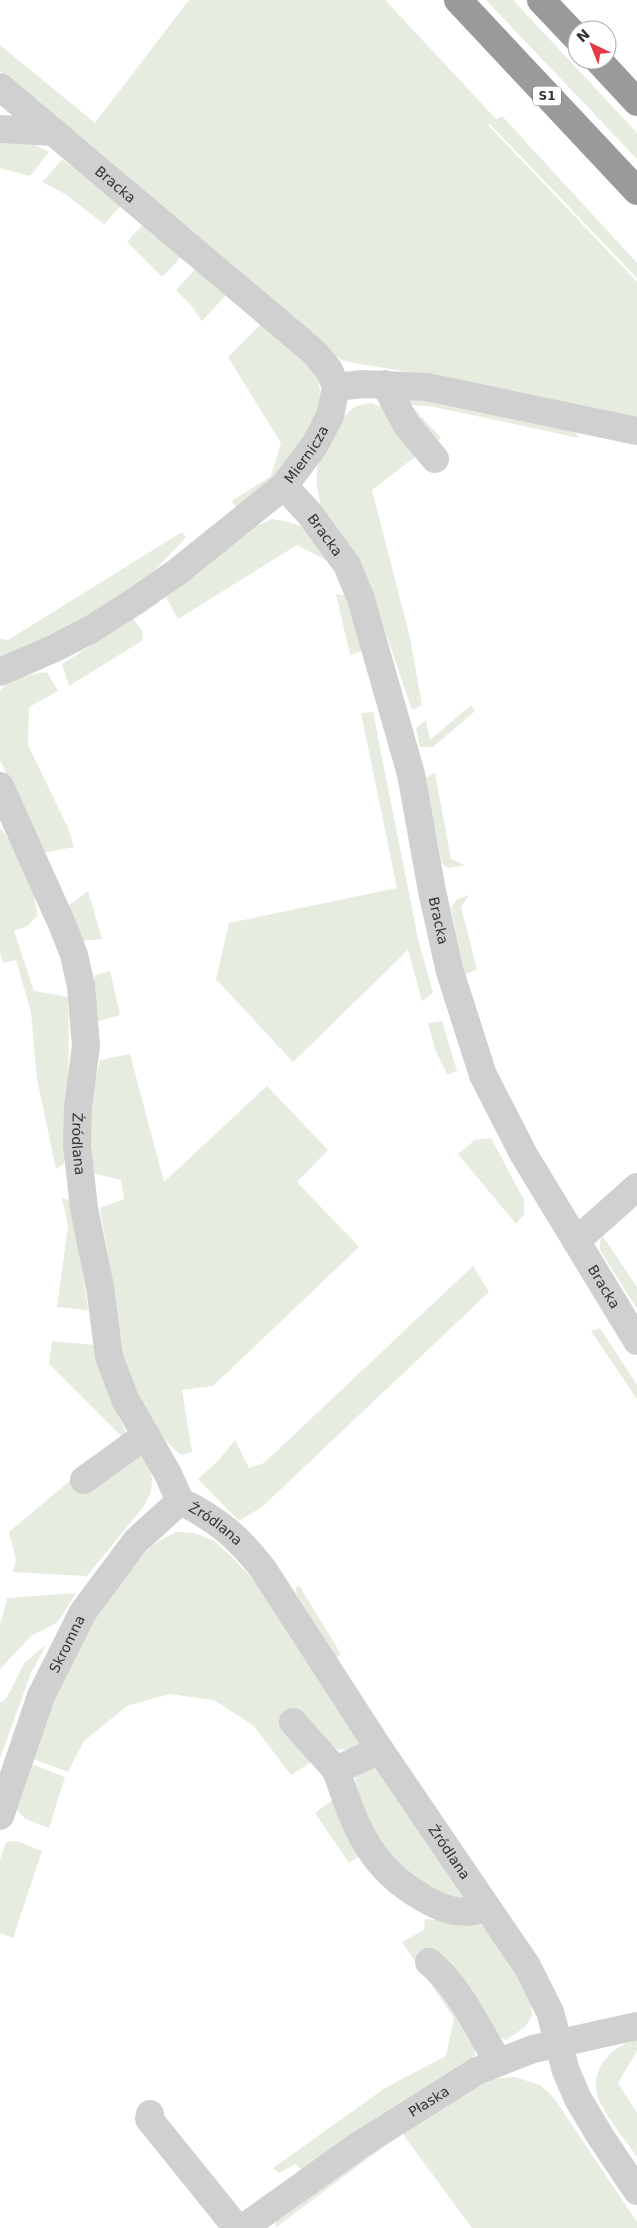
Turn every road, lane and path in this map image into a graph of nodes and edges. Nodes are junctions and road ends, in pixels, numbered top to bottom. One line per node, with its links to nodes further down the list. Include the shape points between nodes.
1 (458, 0): 9 (highway, S1)
2 (541, 0): 3 (highway)
3 (567, 27)
4 (607, 70): 6 (highway)
5 (0, 87): 8 (street, Bracka)
6 (637, 102)
7 (0, 128): 8 (street)
8 (54, 132): 11 (street, Bracka, via 314,352 329,370)
9 (637, 191)
10 (385, 384): 11 (street); 12 (street, via 427,387); 13 (street, via 406,424)
11 (336, 387): 14 (street, Miernicza, via 330,416)
12 (637, 431)
13 (435, 459)
14 (284, 486): 15 (street, Miernicza, via 177,572 134,602 54,650); 18 (street, Bracka, via 309,513 347,565 361,599 411,774 448,963 467,1029 500,1111)
15 (0, 672)
16 (0, 786): 20 (street, Źródlana, via 68,940 81,986 86,1046 77,1145 84,1208 100,1287 109,1357 126,1399)
17 (637, 1187): 18 (street)
18 (576, 1241): 19 (street, Bracka)
19 (637, 1342)
20 (146, 1435): 21 (street); 22 (street, Źródlana)
21 (84, 1480)
22 (180, 1501): 24 (street, Źródlana, via 219,1523 244,1545 283,1598); 26 (street, Skromna, via 136,1541 83,1612 41,1696)
23 (293, 1722): 25 (street)
24 (380, 1750): 25 (street); 27 (street, Źródlana)
25 (336, 1770): 27 (street, via 364,1840 392,1877 407,1889 451,1911 470,1913)
26 (0, 1816)
27 (487, 1908): 30 (street, Źródlana, via 527,1966 550,2012)
28 (429, 1962): 31 (street, via 456,1990)
29 (637, 2026): 30 (street, Płaska)
30 (558, 2042): 31 (street, Płaska); 33 (street, Źródlana, via 578,2099)
31 (498, 2061): 35 (street, Płaska, via 410,2112)
32 (150, 2114): 34 (street, via 149,2119)
33 (637, 2191)
34 (237, 2228)
35 (243, 2228)

